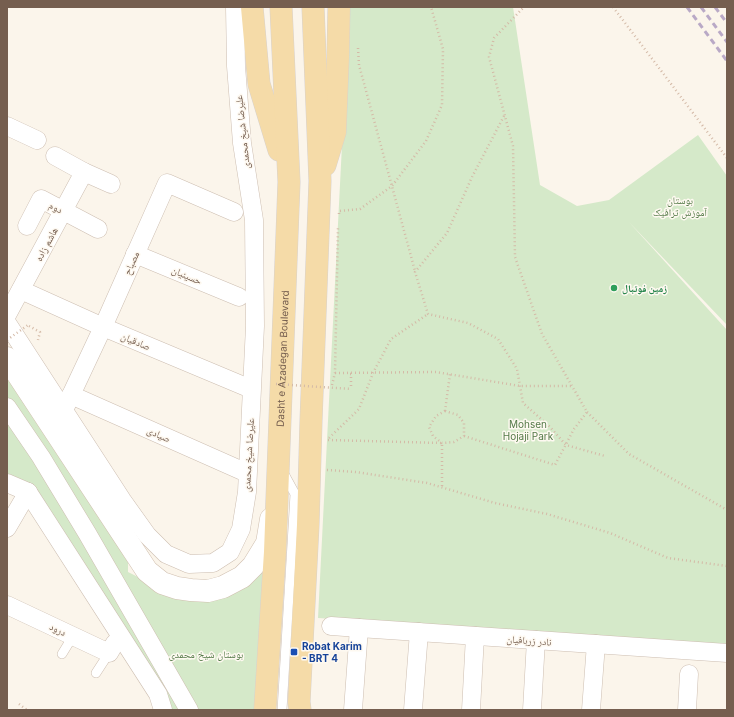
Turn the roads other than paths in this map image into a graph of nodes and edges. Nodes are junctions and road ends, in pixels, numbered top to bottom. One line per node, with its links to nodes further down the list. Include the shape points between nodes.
1 (235, 7): 24 (street, علیرضا شیخ محمدی, via 236,66 242,143 254,220 255,326)
2 (252, 7): 11 (main road, via 259,84)
3 (281, 7): 11 (main road, Dasht e Azadegan Boulevard)
4 (313, 7): 10 (main road)
5 (339, 7): 10 (main road, via 335,132)
6 (7, 126): 7 (street)
7 (37, 140)
8 (55, 156): 9 (street)
9 (84, 172): 12 (street); 13 (street, هاشم زاده)
10 (320, 181): 49 (main road)
11 (289, 182): 27 (main road, Dasht e Azadegan Boulevard)
12 (111, 184)
13 (64, 211): 15 (street, دوم, via 41,199); 16 (street, دوم); 18 (street, هاشم زاده)
14 (234, 212): 17 (street, مصباح, via 167,183)
15 (27, 226)
16 (98, 229)
17 (135, 254): 19 (street, حسینیان); 22 (street, مصباح)
18 (21, 290): 20 (street, هاشم زاده); 22 (street, صادقیان)
19 (239, 297)
20 (7, 315)
21 (7, 323): 25 (street, علیرضا شیخ محمدی, via 50,390)
22 (103, 327): 24 (street, صادقیان); 25 (street, مصباح)
23 (7, 358): 27 (street, via 147,571 162,582 177,588 208,591 242,577 253,566 267,542)
24 (251, 389): 28 (street, علیرضا شیخ محمدی)
25 (68, 403): 28 (street, صیادی); 28 (street, علیرضا شیخ محمدی, via 122,500 147,535 166,554 189,564 213,563 230,552 241,529 247,492)
26 (7, 407): 46 (street, via 91,539)
27 (278, 468): 47 (main road, Dasht e Azadegan Boulevard); 48 (lane, via 295,494)
28 (247, 473)
29 (7, 483): 30 (street)
30 (28, 492): 31 (street); 45 (street, via 158,694)
31 (7, 528)
32 (7, 605): 36 (street, درود)
33 (331, 626): 34 (street, نادر زربافیان)
34 (359, 628): 35 (street, نادر زربافیان); 50 (street)
35 (419, 632): 37 (street, نادر زربافیان); 51 (street)
36 (73, 636): 40 (street, درود); 41 (lane)
37 (476, 636): 38 (street, نادر زربافیان); 52 (street)
38 (536, 640): 39 (street, نادر زربافیان); 53 (street)
39 (596, 644): 42 (street, نادر زربافیان); 54 (street)
40 (112, 648): 43 (lane)
41 (62, 654)
42 (727, 654)
43 (96, 673)
44 (689, 674): 55 (street)
45 (162, 710)
46 (189, 710)
47 (265, 710)
48 (282, 710)
49 (300, 710)
50 (353, 710)
51 (413, 710)
52 (471, 710)
53 (532, 710)
54 (591, 710)
55 (687, 710)

